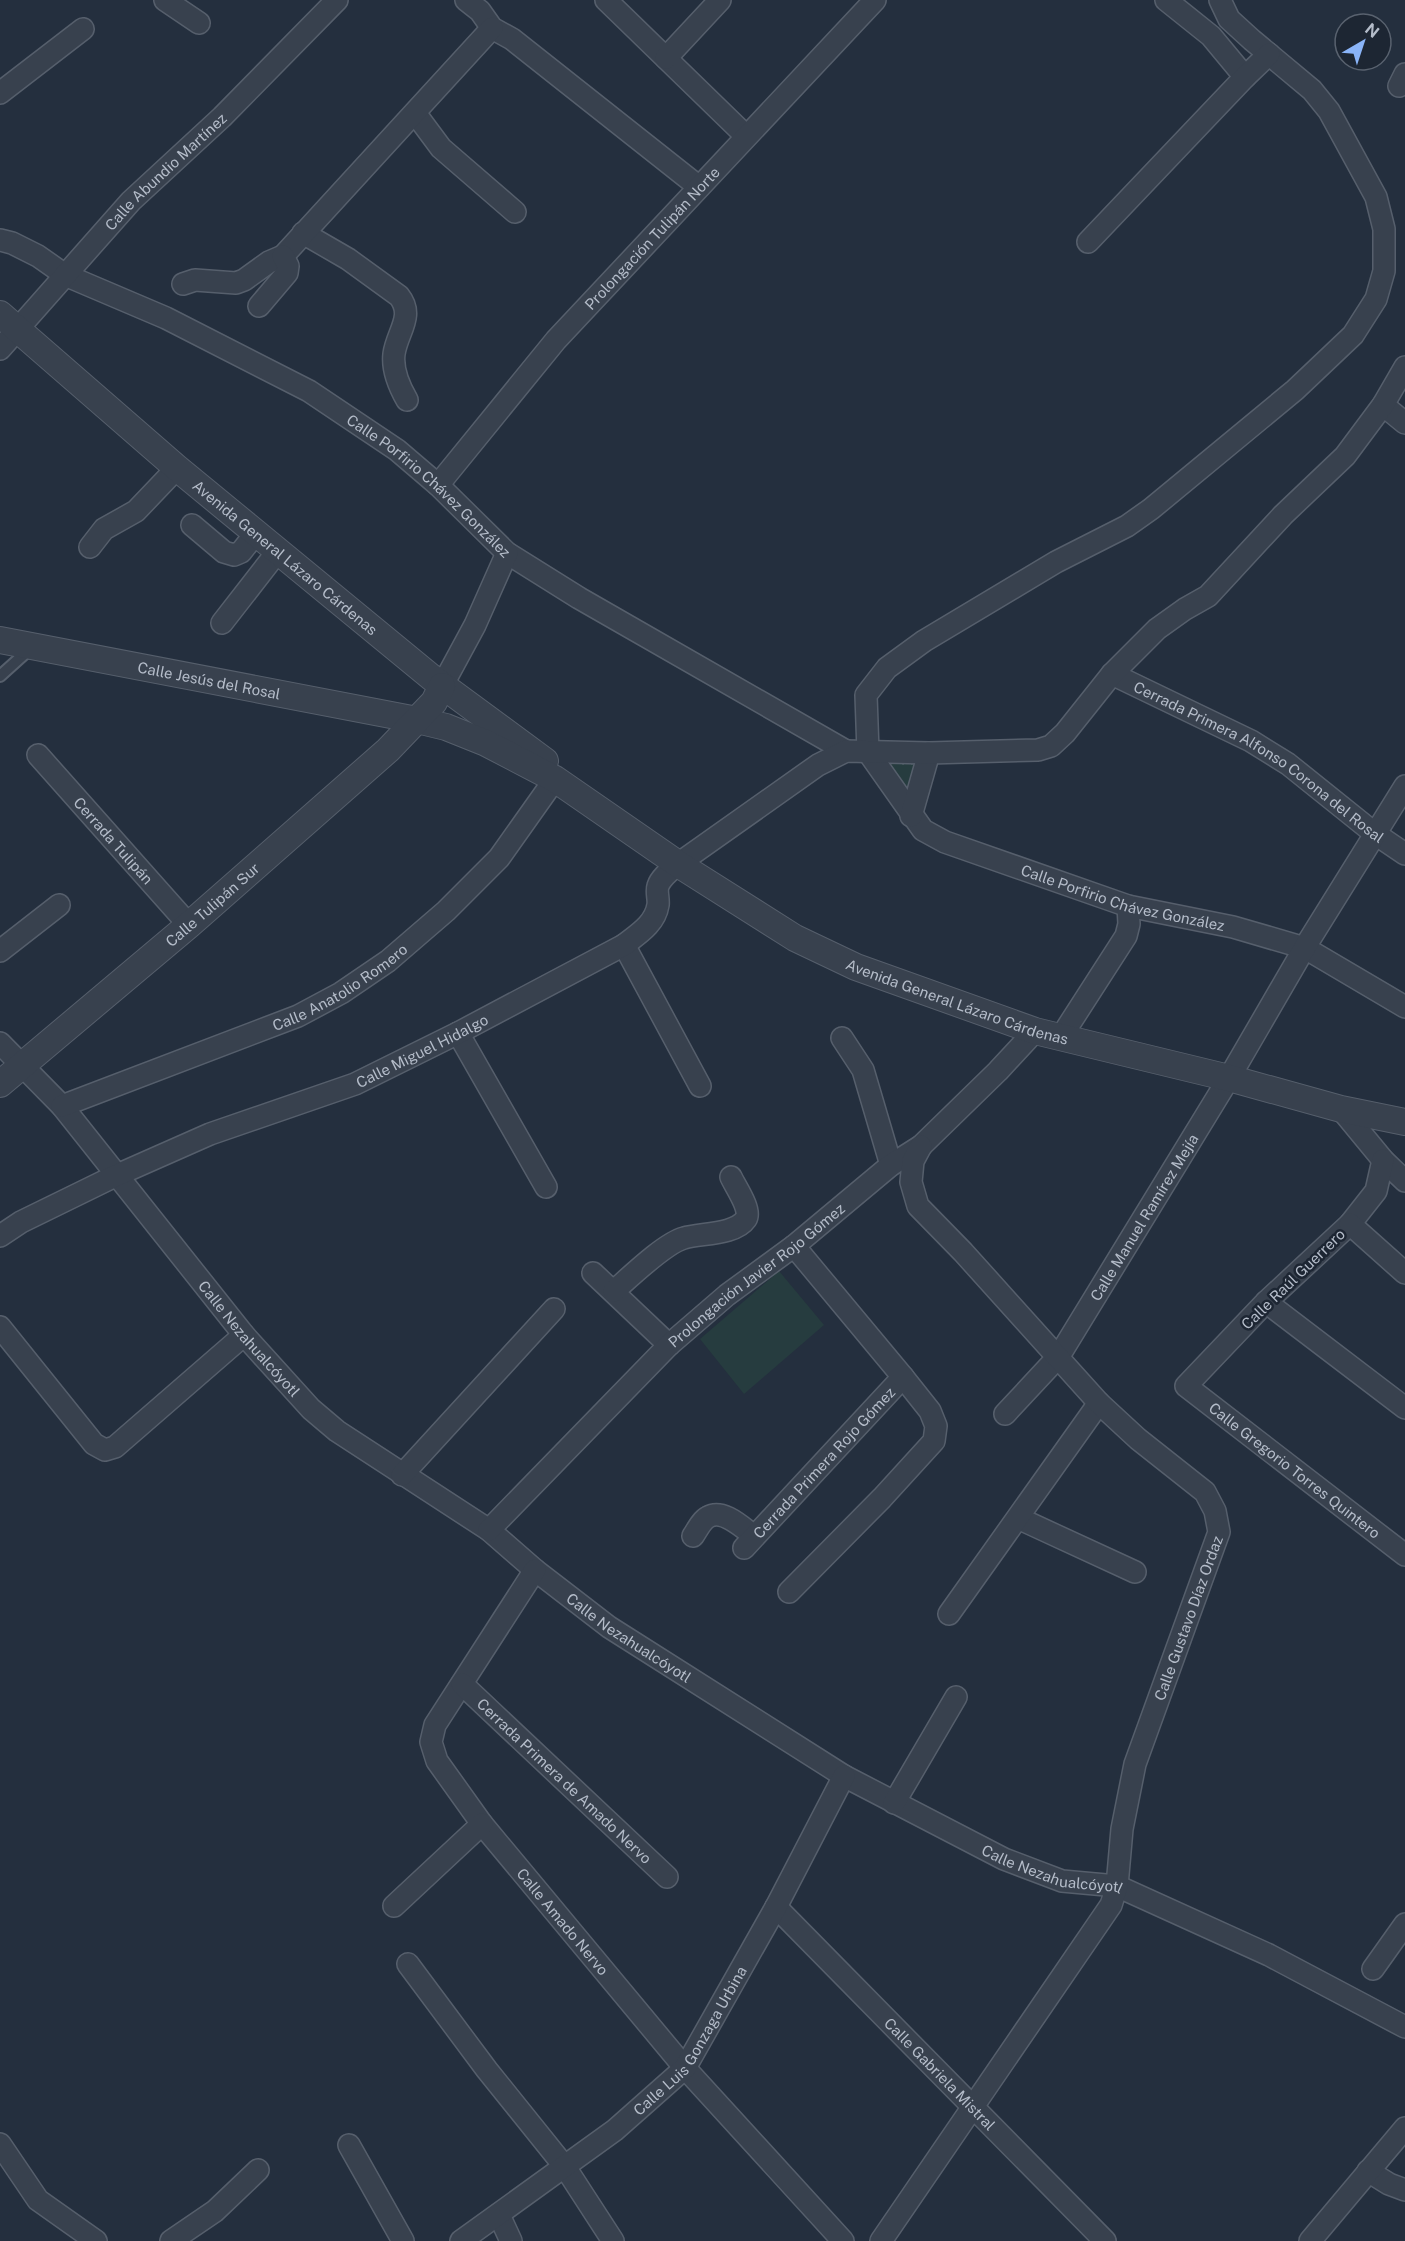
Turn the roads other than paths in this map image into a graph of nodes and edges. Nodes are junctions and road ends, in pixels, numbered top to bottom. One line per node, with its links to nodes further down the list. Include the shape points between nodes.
1 (165, 0): 9 (street)
2 (337, 0): 24 (street, Calle Abundio Martínez, via 222,117 131,201)
3 (466, 0): 10 (street)
4 (606, 0): 13 (street)
5 (720, 0): 13 (street)
6 (875, 0): 17 (street, Prolongación Tulipán Norte)
7 (1166, 0): 14 (street, via 1210,36)
8 (1220, 0): 12 (street, via 1229,19)
9 (199, 23)
10 (492, 28): 16 (street); 18 (street, via 512,39)
11 (83, 29): 15 (street)
12 (1269, 54): 14 (street); 48 (street, via 1312,90 1329,111 1376,197 1384,229 1384,271 1376,299 1353,335 1295,390 1152,509 924,641 887,668 866,695)
13 (666, 58): 17 (street)
14 (1245, 77): 22 (street)
15 (0, 93)
16 (415, 113): 19 (street, via 441,148); 20 (street)
17 (746, 136): 18 (street, Prolongación Tulipán Norte)
18 (699, 187): 34 (street, Prolongación Tulipán Norte, via 556,340)
19 (515, 213)
20 (303, 233): 23 (street); 30 (street, via 348,259 405,304 407,312 394,355 394,369)
21 (0, 240): 24 (street, Calle Porfirio Chávez González, via 38,256)
22 (1088, 242)
23 (283, 256): 25 (street, via 236,283 195,280); 26 (street, via 287,273)
24 (65, 275): 27 (street, Calle Abundio Martínez); 34 (street, Calle Porfirio Chávez González, via 166,318 309,391 397,450)
25 (183, 284)
26 (259, 306)
27 (9, 322): 28 (street, Calle Abundio Martínez); 33 (street, Avenida General Lázaro Cárdenas)
28 (0, 349)
29 (1405, 367): 31 (street)
30 (407, 400)
31 (1383, 405): 32 (street); 43 (street, via 1345,456 1283,515 1208,596 1157,629)
32 (1405, 423)
33 (177, 468): 36 (street, Avenida General Lázaro Cárdenas); 37 (street, via 136,511 104,529)
34 (438, 485): 39 (street, Calle Porfirio Chávez González)
35 (192, 525): 36 (street, via 224,552 234,555)
36 (256, 533): 38 (street, Avenida General Lázaro Cárdenas)
37 (90, 547)
38 (278, 551): 40 (street); 45 (street, Avenida General Lázaro Cárdenas)
39 (507, 553): 45 (street); 47 (street, Calle Porfirio Chávez González)
40 (222, 623)
41 (0, 640): 42 (street, Calle Jesús del Rosal)
42 (33, 646): 44 (lane); 46 (street, Calle Jesús del Rosal)
43 (1112, 674): 49 (street, via 1051,746 1038,750); 54 (street, Cerrada Primera Alfonso Corona del Rosal, via 1251,741 1288,764)
44 (0, 676)
45 (442, 686): 46 (street, Calle Tulipán Sur, via 434,702); 51 (street, Avenida General Lázaro Cárdenas, via 531,749 549,764)
46 (417, 720): 51 (street, Avenida General Lázaro Cárdenas, via 486,743); 59 (street, Calle Tulipán Sur)
47 (846, 751): 48 (street); 56 (street, Calle Miguel Hidalgo, via 818,765)
48 (868, 752): 49 (street); 53 (street, Calle Porfirio Chávez González)
49 (929, 753): 53 (street)
50 (38, 755): 59 (street, Cerrada Tulipán)
51 (555, 779): 56 (street, Avenida General Lázaro Cárdenas); 73 (street, Calle Anatolio Romero, via 499,858 446,911 388,961 341,993 298,1016)
52 (1405, 786): 54 (street, Calle Manuel Ramírez Mejía)
53 (911, 816): 58 (street, Calle Porfirio Chávez González, via 922,830 945,842)
54 (1374, 833): 55 (street, Cerrada Primera Alfonso Corona del Rosal); 61 (street, Calle Manuel Ramírez Mejía)
55 (1405, 854)
56 (678, 864): 60 (street, Calle Miguel Hidalgo, via 657,888 654,916 645,929); 64 (street, Avenida General Lázaro Cárdenas, via 795,938 856,968)
57 (59, 905): 62 (street)
58 (1128, 906): 61 (street, Calle Porfirio Chávez González, via 1233,927); 66 (street, via 1130,924 1126,936)
59 (189, 925): 69 (street, Calle Tulipán Sur)
60 (624, 945): 65 (street, Calle Miguel Hidalgo); 72 (street)
61 (1305, 948): 63 (street, Calle Porfirio Chávez González); 70 (street, Calle Manuel Ramírez Mejía)
62 (0, 951)
63 (1405, 1007)
64 (1035, 1031): 66 (street, Avenida General Lázaro Cárdenas); 76 (street, Prolongación Javier Rojo Gómez)
65 (458, 1033): 79 (street, Calle Miguel Hidalgo, via 355,1084 210,1134); 82 (street)
66 (1061, 1037): 70 (street, Avenida General Lázaro Cárdenas)
67 (843, 1038): 78 (street, via 863,1070)
68 (0, 1042): 69 (street, Calle Nezahualcóyotl)
69 (22, 1066): 71 (street, Calle Tulipán Sur); 73 (street, Calle Nezahualcóyotl)
70 (1229, 1078): 74 (street, Avenida General Lázaro Cárdenas); 94 (street, Calle Manuel Ramírez Mejía)
71 (0, 1084)
72 (699, 1086)
73 (62, 1106): 79 (street, Calle Nezahualcóyotl)
74 (1341, 1109): 75 (street, Avenida General Lázaro Cárdenas); 77 (street)
75 (1405, 1122)
76 (921, 1146): 78 (street, Prolongación Javier Rojo Gómez); 94 (street, Calle Gustavo Díaz Ordaz, via 912,1161 911,1182 918,1206)
77 (1383, 1160): 81 (street); 83 (street, Calle Raúl Guerrero, via 1376,1191)
78 (891, 1165): 85 (street, Prolongación Javier Rojo Gómez)
79 (115, 1176): 84 (street, Calle Miguel Hidalgo); 92 (street, Calle Nezahualcóyotl)
80 (731, 1177): 88 (street, via 746,1205 745,1220 730,1229 682,1238)
81 (1405, 1181)
82 (546, 1187)
83 (1350, 1224): 87 (street); 89 (street, Calle Raúl Guerrero)
84 (0, 1236)
85 (794, 1246): 93 (street, Prolongación Javier Rojo Gómez, via 727,1295); 95 (street)
86 (593, 1273): 88 (street)
87 (1405, 1273)
88 (614, 1291): 93 (street)
89 (1266, 1302): 96 (street, Calle Raúl Guerrero); 98 (street)
90 (554, 1309): 100 (street)
91 (0, 1327): 92 (street, via 94,1444 105,1450 115,1447)
92 (244, 1335): 100 (street, Calle Nezahualcóyotl, via 311,1409)
93 (669, 1345): 102 (street, Prolongación Javier Rojo Gómez)
94 (1059, 1356): 97 (street, Calle Gustavo Díaz Ordaz); 99 (street, Calle Manuel Ramírez Mejía)
95 (903, 1377): 103 (street, Cerrada Primera Rojo Gómez, via 749,1542 732,1520 717,1515 707,1517); 107 (street, via 930,1411 936,1426 934,1441)
96 (1186, 1386): 104 (street, Calle Gregorio Torres Quintero)
97 (1099, 1403): 101 (street); 115 (street, Calle Gustavo Díaz Ordaz, via 1205,1492 1215,1511 1219,1532 1135,1764 1122,1829)
98 (1405, 1408)
99 (1005, 1414)
100 (402, 1475): 102 (street, Calle Nezahualcóyotl)
101 (1018, 1518): 106 (street); 108 (street)
102 (489, 1530): 105 (street, Calle Nezahualcóyotl)
103 (693, 1536)
104 (1405, 1555)
105 (535, 1570): 109 (street, Calle Amado Nervo); 111 (street, Calle Nezahualcóyotl, via 609,1627)
106 (1135, 1572)
107 (789, 1592)
108 (949, 1614)
109 (462, 1684): 113 (street, Calle Amado Nervo, via 435,1725 431,1742 437,1761); 114 (street, Cerrada Primera de Amado Nervo)
110 (956, 1697): 112 (street)
111 (844, 1776): 112 (street, Calle Nezahualcóyotl); 117 (street, Calle Luis Gonzaga Urbina)
112 (894, 1803): 115 (street, Calle Nezahualcóyotl, via 1004,1859 1062,1881)
113 (482, 1824): 116 (street); 122 (street, Calle Amado Nervo)
114 (667, 1877)
115 (1117, 1886): 121 (street, Calle Nezahualcóyotl, via 1269,1955); 123 (street, Calle Gustavo Díaz Ordaz, via 1102,1921)
116 (394, 1906)
117 (776, 1907): 122 (street, Calle Luis Gonzaga Urbina); 123 (street, Calle Gabriela Mistral)
118 (1401, 1936): 120 (street)
119 (408, 1964): 127 (street)
120 (1373, 1969)
121 (1405, 2027)
122 (685, 2068): 127 (street, Calle Luis Gonzaga Urbina); 138 (street, Calle Amado Nervo)
123 (974, 2107): 139 (street, Calle Gustavo Díaz Ordaz); 140 (street, Calle Gabriela Mistral)
124 (1405, 2128): 129 (street)
125 (0, 2144): 132 (street, via 39,2200)
126 (349, 2145): 134 (street)
127 (566, 2167): 131 (street, Calle Luis Gonzaga Urbina); 137 (street)
128 (258, 2170): 133 (street, via 215,2211)
129 (1368, 2171): 130 (street); 141 (street)
130 (1405, 2190)
131 (499, 2215): 135 (street, Calle Luis Gonzaga Urbina); 136 (street)
132 (96, 2241)
133 (171, 2241)
134 (404, 2241)
135 (461, 2241)
136 (512, 2241)
137 (613, 2241)
138 (843, 2241)
139 (881, 2241)
140 (1105, 2241)
141 (1310, 2241)

